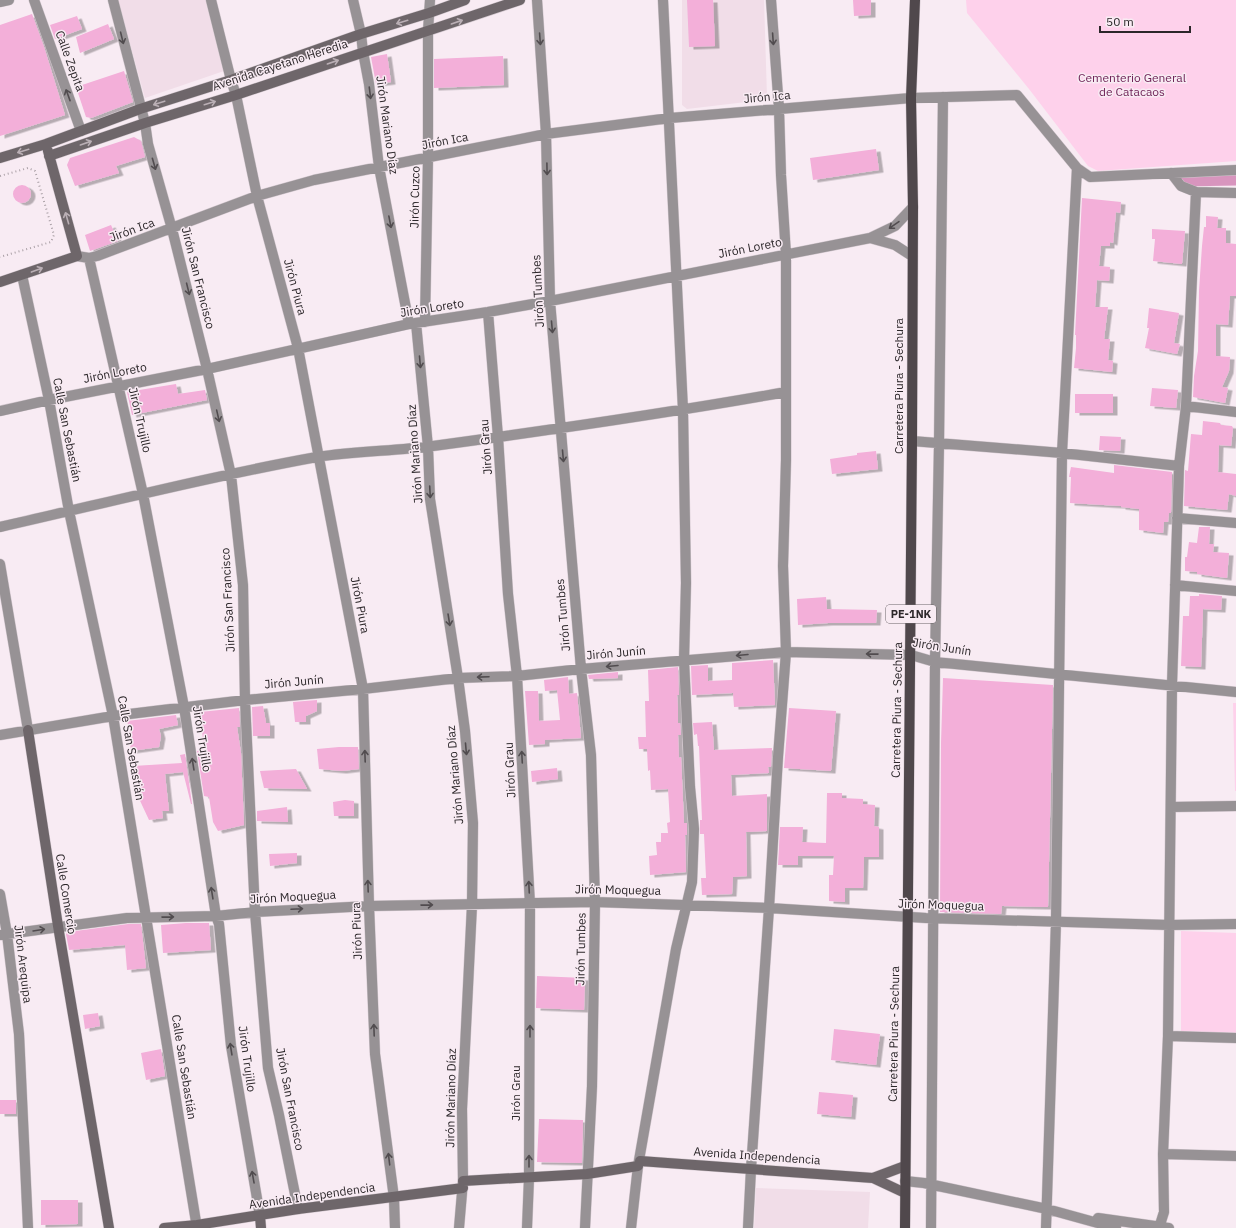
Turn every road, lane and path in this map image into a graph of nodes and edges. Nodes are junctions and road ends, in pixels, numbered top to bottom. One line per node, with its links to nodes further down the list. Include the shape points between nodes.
1 (9, 0): 13 (street)
2 (34, 0): 26 (street, Calle Zepita, one-way to 2)
3 (112, 0): 22 (street, Jirón San Francisco, one-way to 22)
4 (211, 0): 18 (street, Jirón Piura)
5 (354, 0): 16 (street, Jirón Mariano Díaz)
6 (430, 0): 14 (street, Jirón Cuzco)
7 (465, 0): 14 (street, Avenida Cayetano Heredia)
8 (520, 0): 15 (street, Avenida Cayetano Heredia, one-way to 8)
9 (537, 0): 27 (street, Jirón Tumbes, one-way to 27)
10 (664, 0): 24 (street)
11 (770, 0): 23 (street, one-way to 23)
12 (915, 0): 21 (main road, Carretera Piura - Sechura / PE-1NK)
13 (0, 2)
14 (430, 13): 15 (street, Jirón Cuzco); 16 (street, Avenida Cayetano Heredia, one-way to 16)
15 (428, 31): 17 (street, Avenida Cayetano Heredia); 31 (street, Jirón Cuzco)
16 (361, 34): 17 (street, Jirón Mariano Díaz); 18 (street, Avenida Cayetano Heredia)
17 (363, 52): 19 (street, Avenida Cayetano Heredia, one-way to 17); 32 (street, Jirón Mariano Díaz, one-way to 32)
18 (231, 80): 19 (street, Jirón Piura); 22 (street, Avenida Cayetano Heredia, one-way to 22)
19 (236, 94): 25 (street, Avenida Cayetano Heredia, one-way to 19); 39 (street, Jirón Piura)
20 (943, 97): 21 (street, Jirón Ica); 33 (street, Jirón Ica, via 1017,95); 66 (street)
21 (911, 98): 23 (street, Jirón Ica); 40 (main road, Carretera Piura - Sechura / PE-1NK)
22 (140, 109): 25 (street, Jirón San Francisco); 26 (street, Avenida Cayetano Heredia)
23 (778, 109): 24 (street, Jirón Ica); 43 (street)
24 (670, 118): 27 (street, Jirón Ica); 49 (street)
25 (145, 123): 29 (street, Avenida Cayetano Heredia, one-way to 25); 41 (street, Jirón San Francisco, one-way to 41, via 148,144)
26 (82, 131): 28 (street, Avenida Cayetano Heredia)
27 (546, 134): 31 (street, Jirón Ica); 51 (street, Jirón Tumbes, one-way to 51)
28 (46, 144): 29 (street); 30 (street, Avenida Cayetano Heredia, one-way to 30)
29 (49, 156): 44 (street, one-way to 29)
30 (0, 158)
31 (428, 158): 32 (street, Jirón Ica); 53 (street, Jirón Cuzco)
32 (379, 167): 39 (street, Jirón Ica, via 314,180); 53 (street, Jirón Mariano Díaz, one-way to 53)
33 (1077, 168): 35 (street, via 1090,177); 68 (street)
34 (1236, 170): 35 (street)
35 (1171, 173): 37 (street, via 1181,186)
36 (0, 176): 46 (path, via 28,168 35,171 54,235 51,242)
37 (1196, 192): 38 (street); 59 (street)
38 (1236, 192)
39 (257, 196): 41 (street, Jirón Ica); 54 (street, Jirón Piura)
40 (913, 207): 42 (street, Jirón Loreto, one-way to 42, via 895,226); 45 (main road, Carretera Piura - Sechura / PE-1NK)
41 (172, 229): 47 (street, Jirón Ica); 55 (street, Jirón San Francisco, one-way to 55)
42 (870, 238): 43 (street, Jirón Loreto); 45 (street, Jirón Loreto, via 895,246)
43 (786, 254): 49 (street, Jirón Loreto); 57 (street)
44 (77, 256): 47 (street, Jirón Ica); 48 (street, Jirón Ica, one-way to 44)
45 (912, 256): 65 (main road, Carretera Piura - Sechura / PE-1NK)
46 (0, 257)
47 (89, 258): 56 (street, Jirón Trujillo)
48 (22, 275): 50 (street, Jirón Ica); 58 (street, Calle San Sebastián)
49 (677, 276): 51 (street, Jirón Loreto); 60 (street)
50 (0, 282)
51 (550, 301): 52 (street, Jirón Loreto); 63 (street, Jirón Tumbes, one-way to 63)
52 (488, 312): 53 (street, Jirón Loreto); 64 (street, Jirón Grau)
53 (417, 323): 54 (street, Jirón Loreto); 67 (street, Jirón Mariano Díaz, one-way to 67)
54 (298, 348): 55 (street, Jirón Loreto); 69 (street, Jirón Piura)
55 (207, 369): 56 (street, Jirón Loreto); 71 (street, Jirón San Francisco, one-way to 71)
56 (119, 386): 58 (street, Jirón Loreto); 72 (street, Jirón Trujillo)
57 (786, 392): 60 (street); 80 (street, via 783,566)
58 (49, 400): 61 (street, Jirón Loreto); 73 (street, Calle San Sebastián)
59 (1186, 406): 62 (street); 70 (street)
60 (683, 410): 63 (street); 82 (street, via 686,583)
61 (0, 411)
62 (1236, 412)
63 (561, 428): 64 (street); 84 (street, Jirón Tumbes, one-way to 84)
64 (498, 437): 67 (street); 86 (street, Jirón Grau, via 508,594)
65 (912, 442): 66 (street); 81 (main road, Carretera Piura - Sechura / PE-1NK)
66 (939, 444): 68 (street); 83 (street)
67 (428, 447): 69 (street); 87 (street, Jirón Mariano Díaz, one-way to 87, via 430,499)
68 (1062, 454): 70 (street); 85 (street)
69 (320, 457): 71 (street); 89 (street, Jirón Piura)
70 (1179, 466): 74 (street)
71 (231, 475): 72 (street); 91 (street, Jirón San Francisco, via 243,585)
72 (143, 494): 73 (street); 92 (street, Jirón Trujillo)
73 (69, 512): 76 (street); 93 (street, Calle San Sebastián)
74 (1177, 518): 75 (street); 78 (street)
75 (1236, 523)
76 (0, 527)
77 (0, 564): 94 (street, Calle Comercio)
78 (1175, 585): 79 (street); 88 (street)
79 (1236, 591)
80 (786, 652): 81 (street, Jirón Junín, one-way to 80); 82 (street, Jirón Junín, one-way to 82); 104 (street)
81 (911, 655): 83 (street, Jirón Junín); 107 (main road, Carretera Piura - Sechura / PE-1NK)
82 (684, 660): 84 (street, Jirón Junín, one-way to 84); 101 (street, via 694,829 692,882)
83 (935, 662): 85 (street, Jirón Junín); 109 (street)
84 (581, 669): 86 (street, Jirón Junín); 99 (street, Jirón Tumbes, via 591,755)
85 (1058, 675): 88 (street, Jirón Junín); 110 (street)
86 (517, 676): 87 (street, Jirón Junín, one-way to 87); 100 (street, Jirón Grau, one-way to 86)
87 (458, 678): 89 (street, Jirón Junín); 102 (street, Jirón Mariano Díaz, one-way to 102, via 473,823)
88 (1172, 685): 90 (street, Jirón Junín); 97 (street)
89 (363, 689): 91 (street, Jirón Junín); 103 (street, Jirón Piura, one-way to 89)
90 (1236, 692)
91 (245, 700): 92 (street, Jirón Junín); 105 (street, Jirón San Francisco)
92 (184, 707): 93 (street, Jirón Junín); 106 (street, Jirón Trujillo, one-way to 92)
93 (113, 716): 94 (street, Jirón Junín); 108 (street, Calle San Sebastián)
94 (28, 730): 95 (street, Jirón Junín); 113 (street, Calle Comercio)
95 (0, 735)
96 (1236, 806): 97 (street)
97 (1171, 807): 112 (street)
98 (0, 894): 114 (street, Jirón Arequipa)
99 (595, 902): 100 (street, Jirón Moquegua); 101 (street, Jirón Moquegua); 122 (street, Jirón Tumbes, via 592,1086)
100 (530, 904): 102 (street, Jirón Moquegua); 123 (street, Jirón Grau, one-way to 100)
101 (687, 904): 104 (street, Jirón Moquegua); 119 (street, via 676,949)
102 (472, 905): 103 (street, Jirón Moquegua, one-way to 102); 126 (street, Jirón Mariano Díaz, via 462,1109)
103 (369, 906): 105 (street, Jirón Moquegua, one-way to 103); 129 (street, Jirón Piura, one-way to 103, via 375,1054)
104 (769, 908): 107 (street, Jirón Moquegua); 121 (street)
105 (256, 912): 106 (street, Jirón Moquegua); 130 (street, Jirón San Francisco, via 268,1068)
106 (216, 916): 108 (street, Jirón Moquegua, one-way to 106); 133 (street, Jirón Trujillo, one-way to 106, via 231,1046 219,924)
107 (908, 917): 109 (street, Jirón Moquegua); 120 (main road, Carretera Piura - Sechura / PE-1NK)
108 (147, 918): 113 (street, Jirón Moquegua); 134 (street, Calle San Sebastián)
109 (934, 918): 110 (street, Jirón Moquegua); 127 (street)
110 (1056, 921): 112 (street, Jirón Moquegua); 131 (street)
111 (1236, 924): 112 (street, Jirón Moquegua)
112 (1169, 925): 115 (street)
113 (58, 926): 114 (street, Jirón Moquegua, one-way to 113); 137 (street, Calle Comercio)
114 (3, 935): 136 (street, Jirón Arequipa, via 18,1034)
115 (1168, 1036): 116 (street); 117 (street)
116 (1236, 1038)
117 (1163, 1154): 118 (street); 135 (street)
118 (1236, 1156)
119 (639, 1164): 121 (street, Avenida Independencia); 122 (street, Avenida Independencia); 144 (street)
120 (905, 1166): 124 (street, Avenida Independencia); 125 (main road, Carretera Piura - Sechura / PE-1NK)
121 (751, 1168): 124 (street, Avenida Independencia); 145 (street)
122 (587, 1174): 123 (street, Avenida Independencia); 143 (street, Jirón Tumbes)
123 (529, 1178): 126 (street, Avenida Independencia); 142 (street, Jirón Grau)
124 (873, 1178): 128 (street, Avenida Independencia)
125 (905, 1181): 127 (street); 128 (main road, Carretera Piura - Sechura / PE-1NK)
126 (463, 1184): 129 (street, Avenida Independencia); 141 (street, Jirón Mariano Díaz)
127 (931, 1184): 131 (street); 147 (street)
128 (905, 1193): 146 (main road, Carretera Piura - Sechura / PE-1NK)
129 (394, 1198): 130 (street, Avenida Independencia); 140 (street, Jirón Piura)
130 (298, 1209): 133 (street, Avenida Independencia)
131 (1047, 1209): 132 (street); 148 (street)
132 (1061, 1213): 135 (street); 149 (street)
133 (260, 1216): 134 (street, Avenida Independencia); 139 (street, Jirón Trujillo)
134 (197, 1226): 138 (street, Avenida Independencia)
135 (1163, 1227)
136 (28, 1228)
137 (109, 1228)
138 (164, 1228)
139 (262, 1228)
140 (395, 1228)
141 (459, 1228)
142 (527, 1228)
143 (585, 1228)
144 (631, 1228)
145 (748, 1228)
146 (905, 1228)
147 (931, 1228)
148 (1046, 1228)
149 (1116, 1228)

